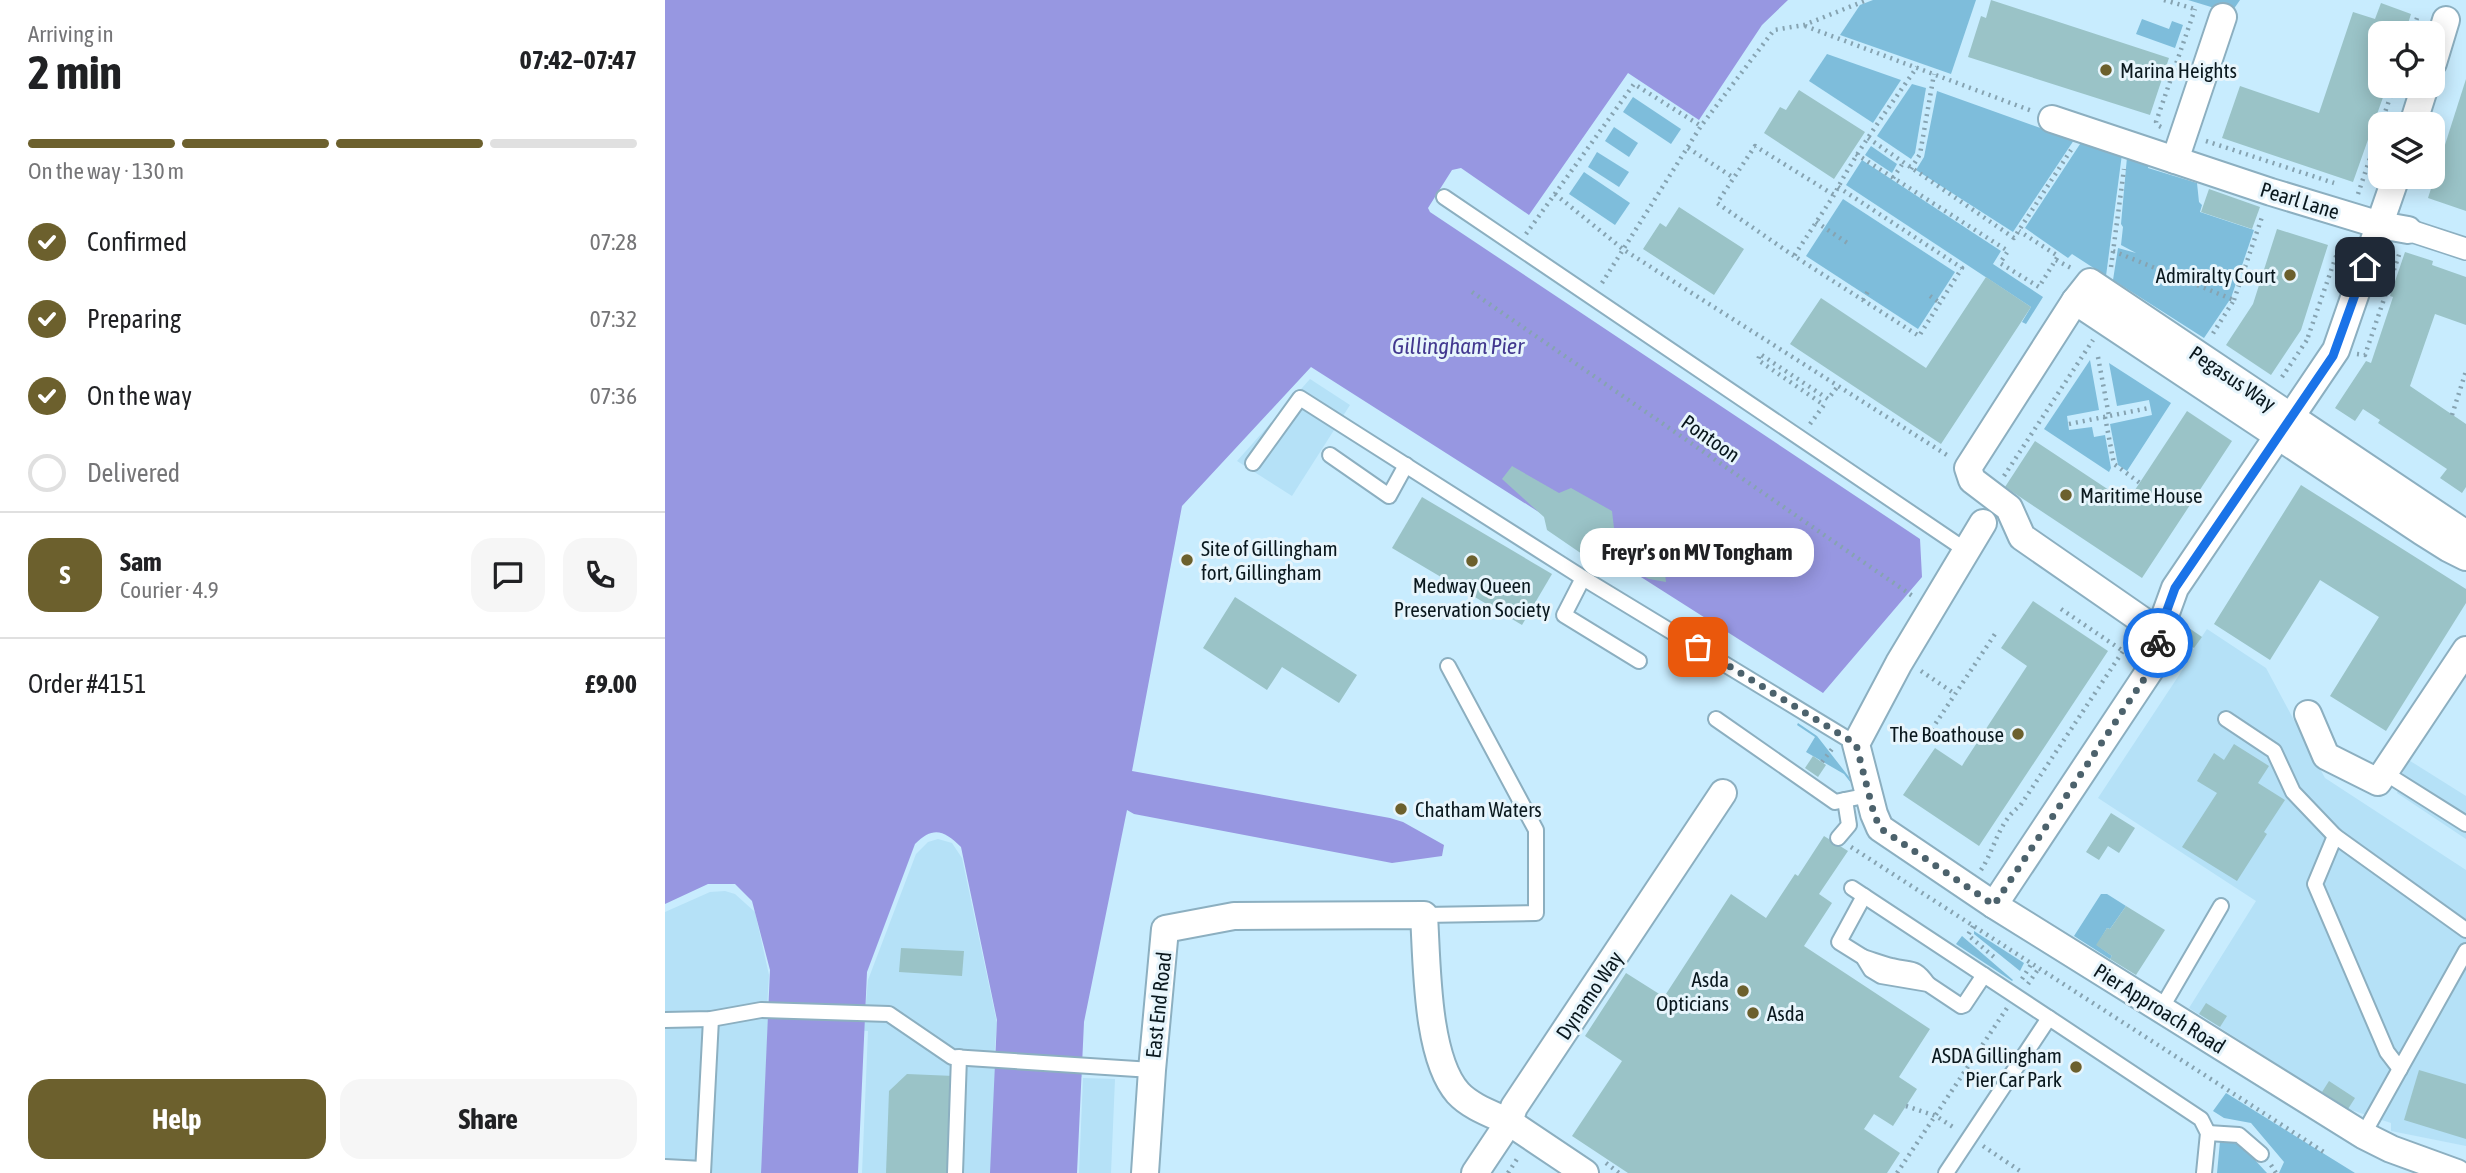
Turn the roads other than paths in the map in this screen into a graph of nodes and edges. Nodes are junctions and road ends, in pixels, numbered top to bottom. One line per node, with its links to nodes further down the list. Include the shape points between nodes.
1 (2223, 17): 5 (street)
2 (2446, 20): 3 (street)
3 (2445, 23)
4 (2052, 119): 5 (street, Pearl Lane)
5 (2175, 160): 8 (street, Pearl Lane, via 2271,192)
6 (2392, 189): 8 (street)
7 (1444, 197): 18 (lane)
8 (2384, 214): 9 (street, Pearl Lane); 12 (street, via 2336,350)
9 (2408, 230): 10 (street, Pearl Lane)
10 (2466, 249)
11 (2075, 301): 12 (street, Pegasus Way); 12 (street, Pegasus Way, via 2090,282); 21 (street, Pegasus Way, via 1968,468 1972,480 2009,508 2022,537)
12 (2284, 427): 17 (street, Pegasus Way); 19 (street, Pegasus Way, via 2439,543); 21 (street, via 2175,588)
13 (1330, 455): 15 (lane, via 1389,496)
14 (1253, 463): 15 (lane, via 1300,398)
15 (1406, 465): 20 (lane)
16 (1983, 523): 18 (street)
17 (2466, 534)
18 (1967, 551): 28 (street)
19 (2466, 557)
20 (1583, 578): 23 (lane, via 1564,615); 28 (lane)
21 (2159, 632): 35 (street, via 2156,661)
22 (2466, 650): 29 (street)
23 (1639, 661)
24 (1448, 666): 37 (lane, East End Road, via 1536,830 1536,914)
25 (2308, 714): 29 (street, via 2326,756 2378,782)
26 (1716, 719): 31 (lane, via 1835,802)
27 (2226, 719): 33 (lane, via 2274,751 2293,792)
28 (1856, 744): 31 (street, Pier Approach Road)
29 (2385, 773): 32 (lane)
30 (1723, 793): 48 (street, Dynamo Way, via 1514,1107)
31 (1857, 797): 34 (lane); 35 (street, Pier Approach Road, via 1883,831)
32 (2466, 824)
33 (2335, 836): 38 (lane); 46 (lane, via 2315,884 2384,1045)
34 (1843, 841)
35 (1994, 905): 41 (street, Pier Approach Road)
36 (2221, 906): 41 (lane)
37 (1424, 915): 47 (street, East End Road, via 1234,916 1165,929); 48 (street, via 1433,1026 1442,1069 1459,1093)
38 (2466, 930)
39 (2466, 951): 46 (lane)
40 (1984, 975): 40 (lane, via 1858,892 1839,942 1863,957 1871,970 1928,984 1961,1006); 42 (lane)
41 (2161, 1009): 50 (street, Pier Approach Road)
42 (2049, 1018): 49 (lane, via 2201,1119); 58 (lane)
43 (711, 1019): 44 (lane); 45 (lane, via 761,1010 889,1014 952,1057); 54 (lane)
44 (665, 1020)
45 (959, 1057): 47 (lane); 55 (lane)
46 (2400, 1069): 50 (lane)
47 (1152, 1070): 56 (street, East End Road)
48 (1509, 1122): 52 (street); 57 (street, Dynamo Way)
49 (2207, 1133): 51 (lane, via 2239,1135); 59 (lane)
50 (2363, 1135): 60 (street, Pier Approach Road)
51 (2261, 1154)
52 (1591, 1165)
53 (665, 1167): 54 (lane)
54 (703, 1171)
55 (955, 1173)
56 (1145, 1173)
57 (1475, 1173)
58 (1946, 1173)
59 (2204, 1173)
60 (2457, 1173)

